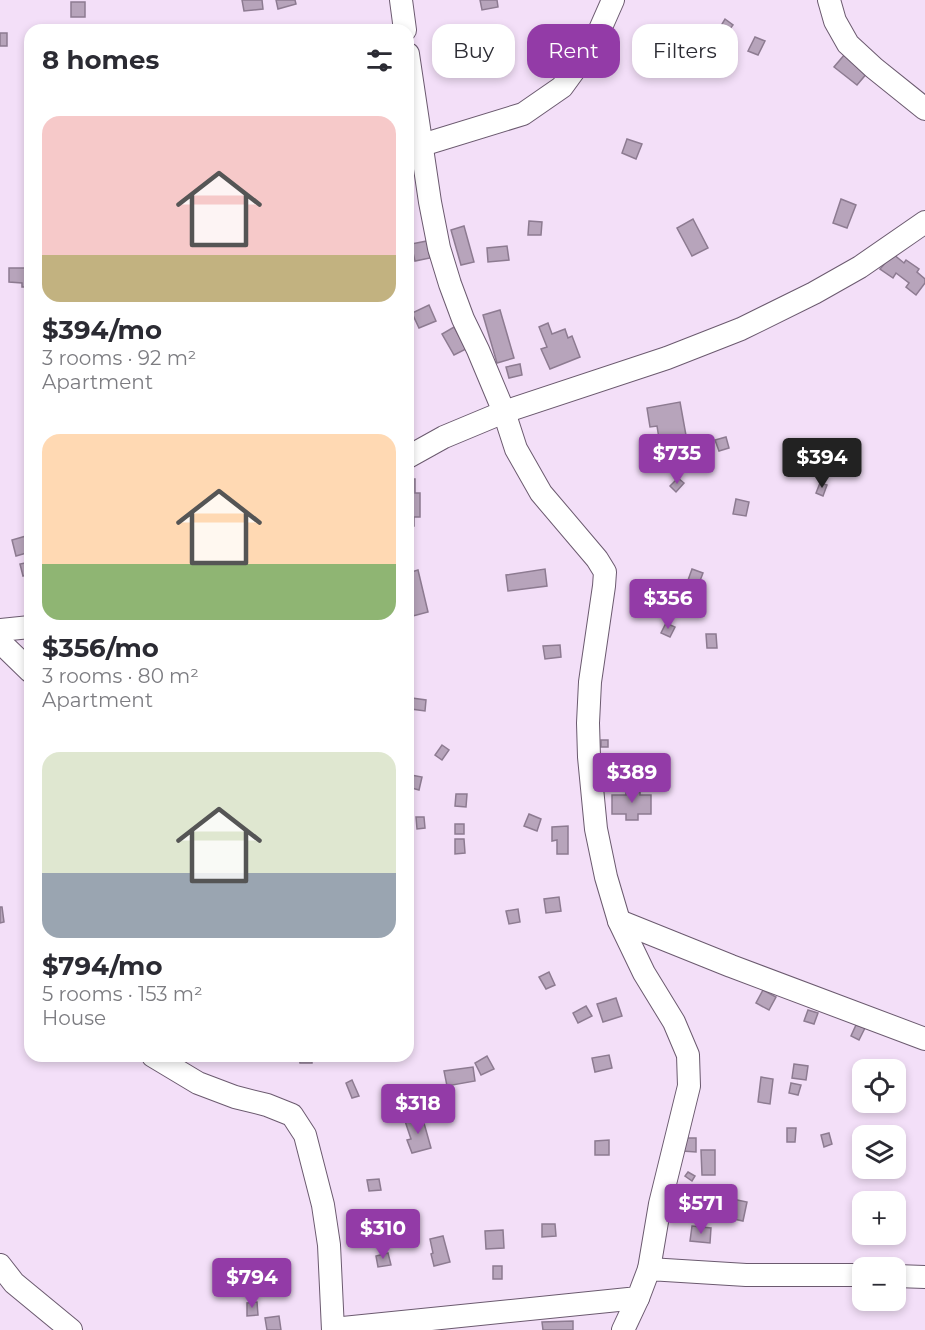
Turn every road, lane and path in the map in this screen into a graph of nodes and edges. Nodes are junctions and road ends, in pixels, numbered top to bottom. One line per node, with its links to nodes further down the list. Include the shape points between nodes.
1 (401, 0): 4 (street)
2 (613, 0): 6 (street, via 594,43 562,87 523,114)
3 (829, 0): 5 (street, via 848,44)
4 (404, 24)
5 (925, 108)
6 (415, 148): 8 (street, via 450,284)
7 (925, 222): 8 (street, via 850,272 741,330)
8 (504, 412): 9 (street); 14 (street, via 516,449 541,493 605,572 590,682 589,757 596,830)
9 (414, 454)
10 (24, 628): 11 (street)
11 (0, 630)
12 (0, 642): 13 (street)
13 (24, 664)
14 (619, 921): 15 (street); 18 (street, via 688,1055 689,1086 660,1204)
15 (925, 1039)
16 (163, 1062): 24 (street, via 198,1083 292,1115 305,1136 323,1205)
17 (0, 1265): 23 (street, via 15,1283)
18 (649, 1269): 19 (street, via 746,1275); 22 (street)
19 (852, 1275)
20 (906, 1276): 21 (street)
21 (925, 1277)
22 (638, 1298): 24 (street); 25 (street)
23 (72, 1330)
24 (333, 1330)
25 (623, 1330)

